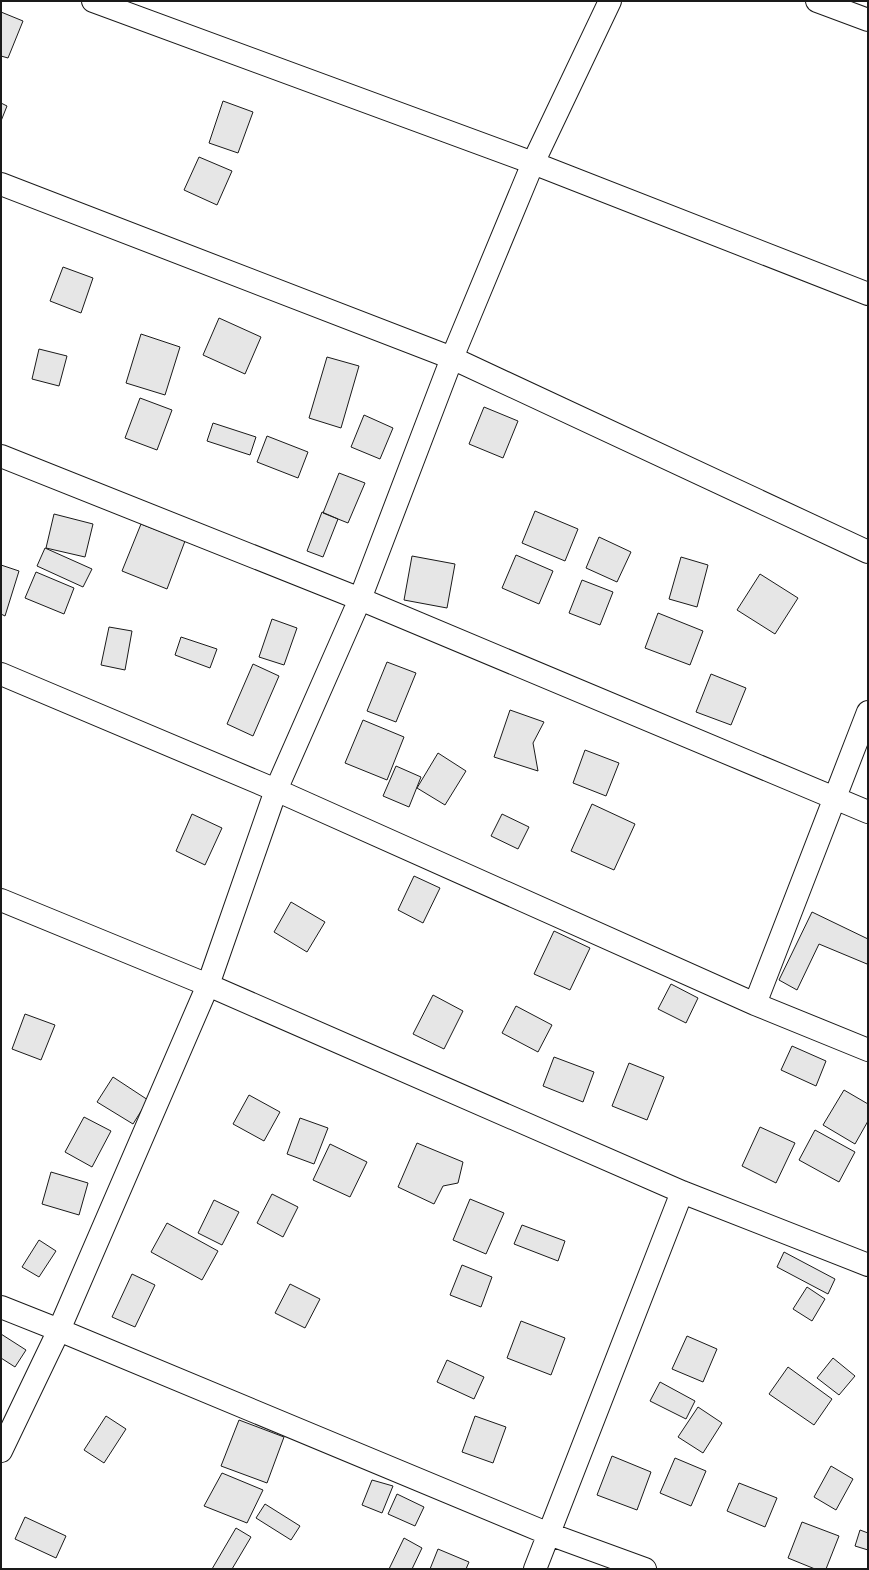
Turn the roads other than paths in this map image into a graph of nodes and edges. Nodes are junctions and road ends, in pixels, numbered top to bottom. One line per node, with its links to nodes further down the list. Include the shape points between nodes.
1 (93, 1): 5 (street)
2 (610, 1): 5 (street)
3 (817, 1): 4 (street)
4 (868, 20)
5 (534, 163): 7 (street); 8 (street)
6 (1, 184): 8 (street)
7 (868, 294)
8 (452, 358): 10 (street); 11 (street)
9 (1, 456): 11 (street)
10 (868, 552)
11 (360, 599): 14 (street); 15 (street)
12 (1, 674): 14 (street)
13 (868, 712): 15 (street)
14 (276, 790): 18 (street); 19 (street)
15 (834, 799): 16 (street); 19 (street)
16 (868, 812)
17 (1, 900): 18 (street)
18 (208, 985): 21 (street); 24 (street)
19 (755, 1004): 20 (street)
20 (868, 1050)
21 (682, 1192): 22 (street); 26 (street)
22 (868, 1265)
23 (1, 1307): 24 (street)
24 (59, 1330): 25 (street); 26 (street)
25 (1, 1451)
26 (549, 1534): 27 (street); 28 (street)
27 (535, 1569)
28 (644, 1569)

